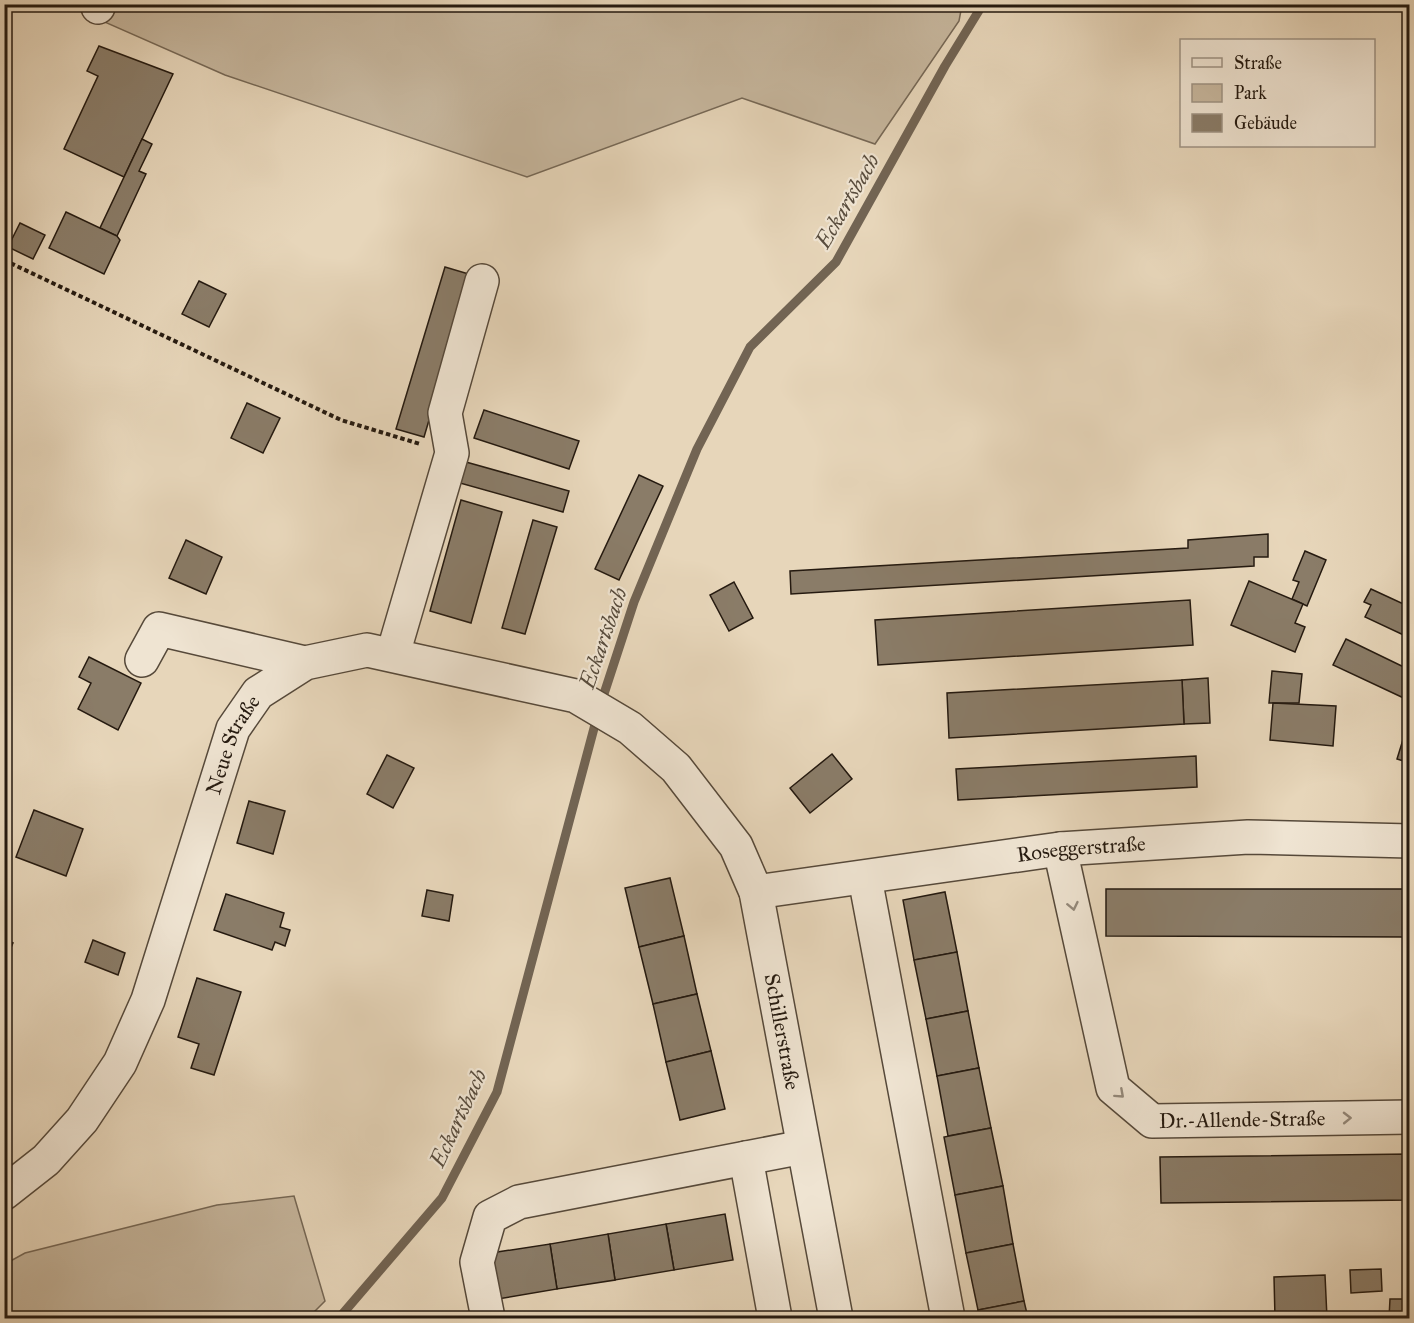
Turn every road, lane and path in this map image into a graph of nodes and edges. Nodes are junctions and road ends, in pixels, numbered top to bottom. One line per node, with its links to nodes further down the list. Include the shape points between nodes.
1 (1400, 4): 2 (path)
2 (1410, 7)
3 (4, 260): 5 (path, via 341,420)
4 (482, 281): 5 (street, via 445,413)
5 (452, 453): 6 (street)
6 (393, 654): 8 (street, Neue Straße, via 366,650); 9 (street, Neue Straße, via 576,696 630,728)
7 (142, 660): 8 (street, via 159,628)
8 (305, 663): 17 (street, Neue Straße, via 258,693 232,729 148,1000 120,1063 82,1120 46,1160)
9 (676, 768): 13 (street, Schillerstraße, via 736,846)
10 (1410, 841): 11 (street, Roseggerstraße, via 1248,837)
11 (1060, 849): 12 (street, Roseggerstraße); 14 (street, Dr.-Allende-Straße, one-way to 14, via 1113,1088 1152,1121)
12 (865, 878): 13 (street, Roseggerstraße); 21 (street)
13 (756, 892): 15 (street, Schillerstraße)
14 (1410, 1117)
15 (803, 1147): 16 (street); 20 (street, Schillerstraße)
16 (746, 1158): 18 (street, via 519,1202 490,1217 477,1262); 19 (street)
17 (4, 1193)
18 (488, 1318)
19 (775, 1318)
20 (836, 1318)
21 (948, 1318)

